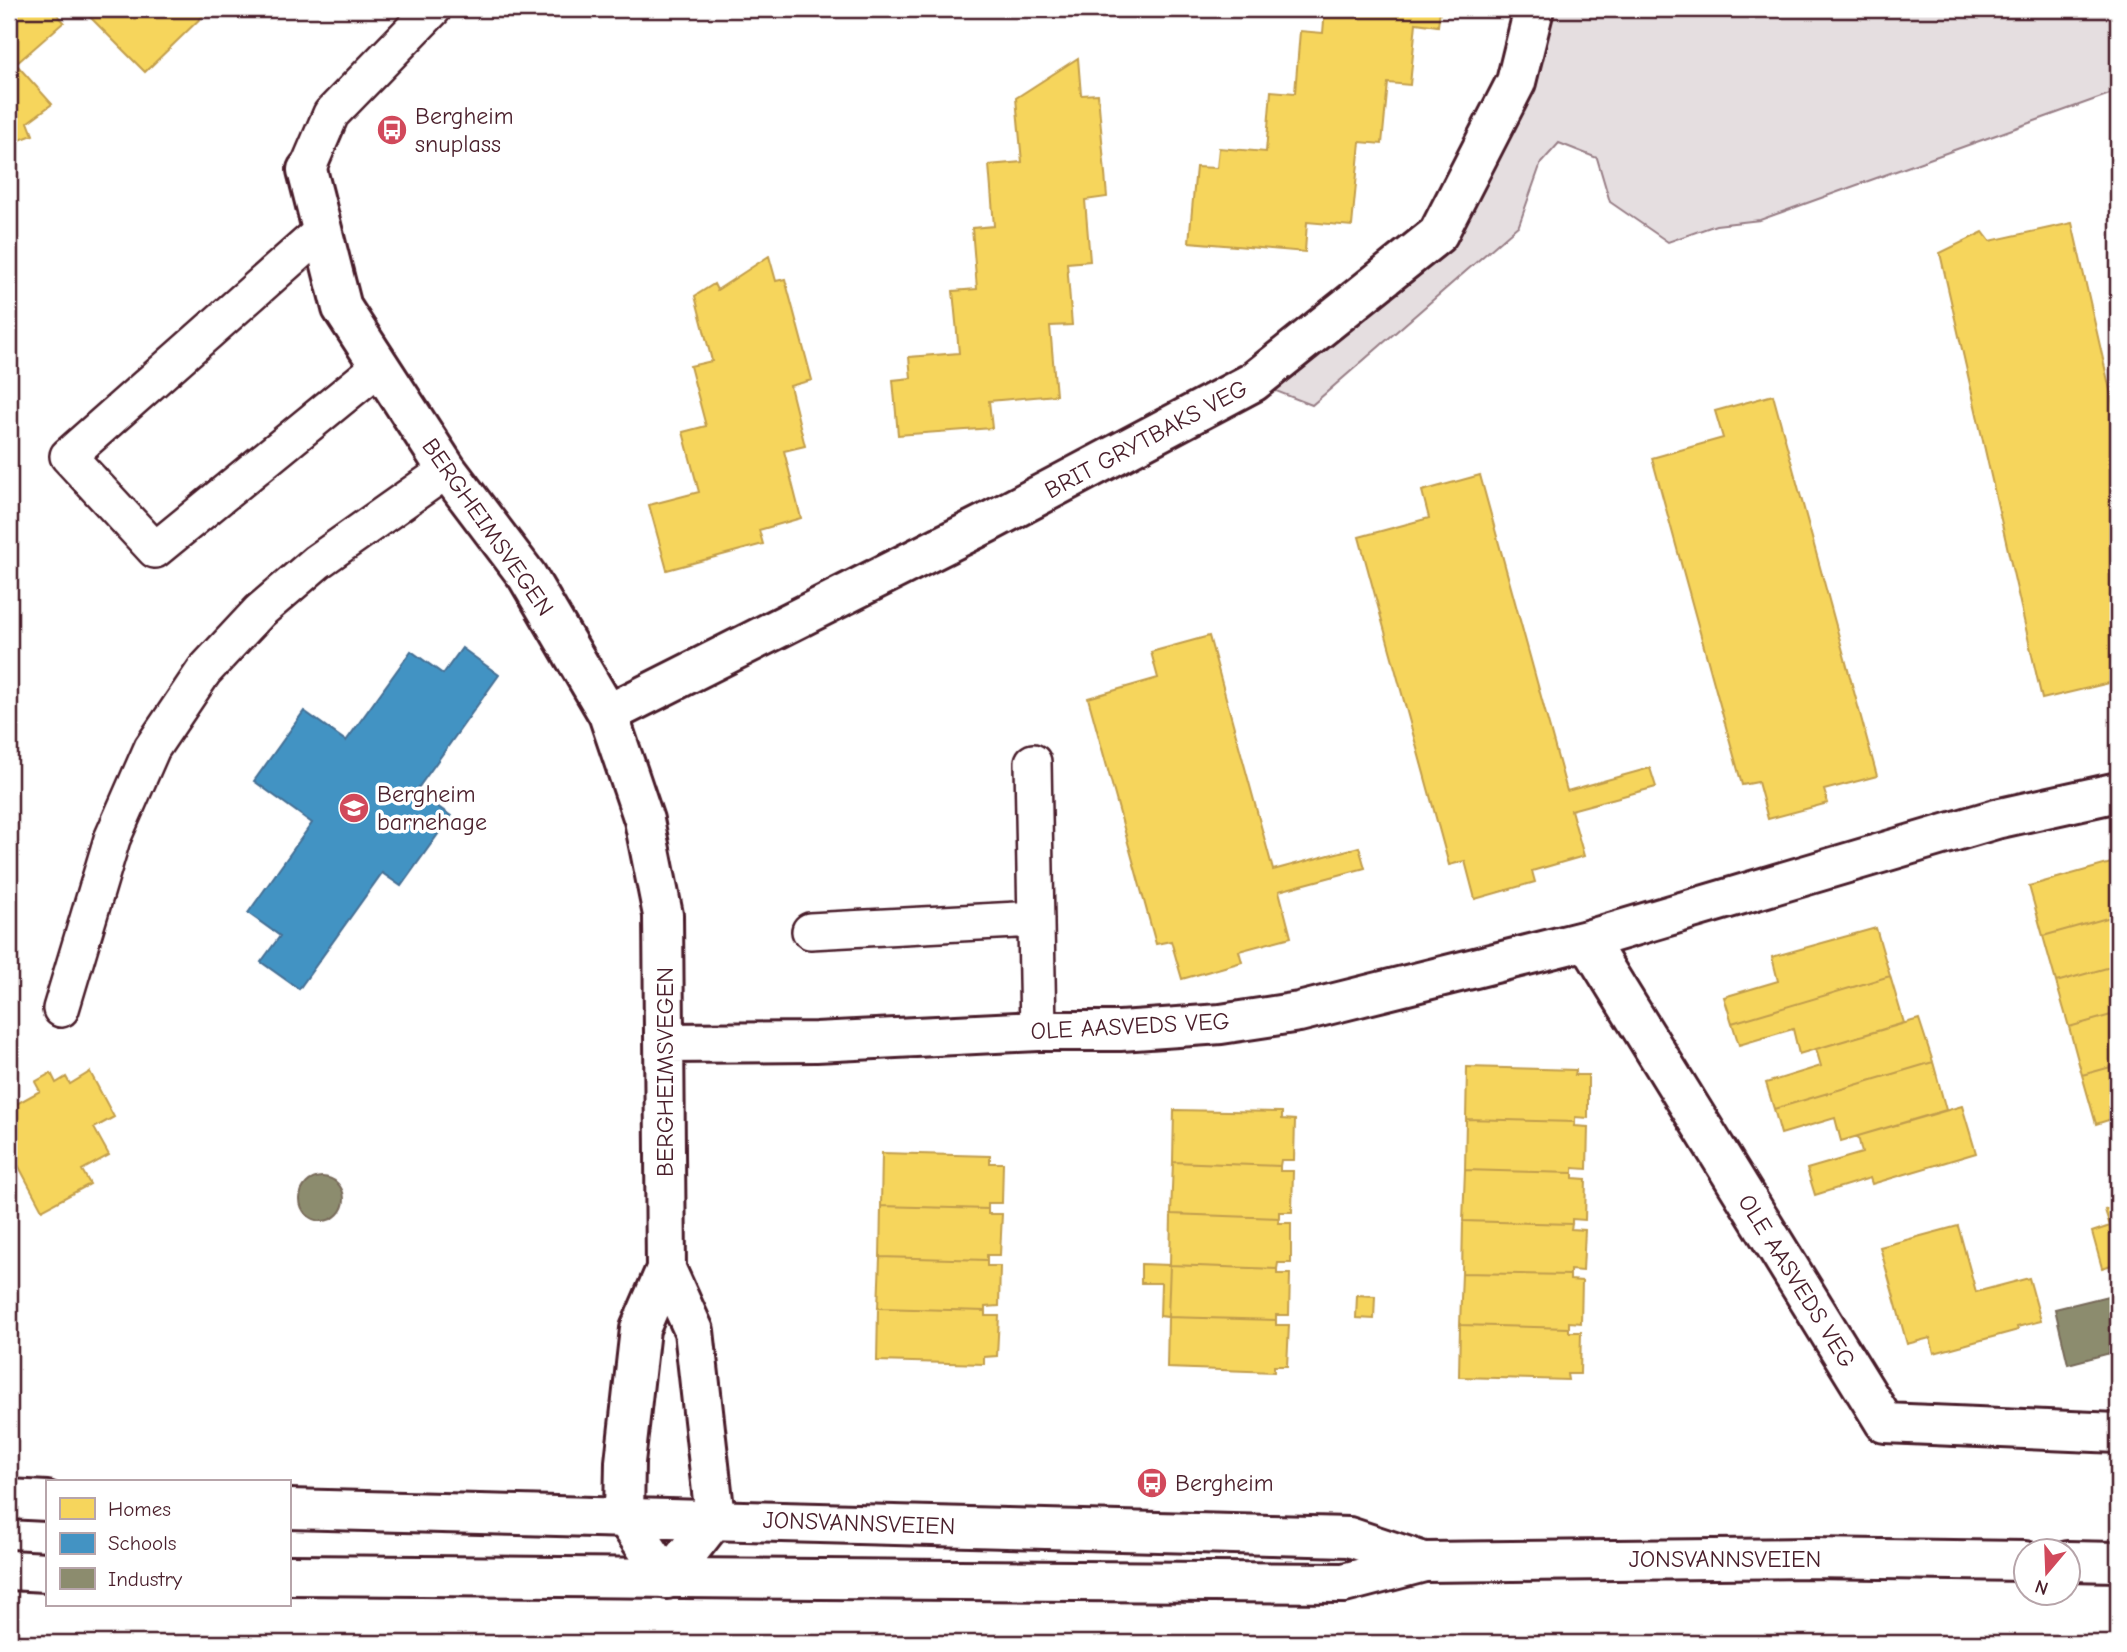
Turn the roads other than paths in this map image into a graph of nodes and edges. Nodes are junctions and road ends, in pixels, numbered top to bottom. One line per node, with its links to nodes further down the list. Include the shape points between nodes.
1 (433, 9): 3 (lane, via 331,114)
2 (1534, 9): 7 (street, BRIT GRYTBAKS VEG, via 1516,82 1438,234 1253,382 987,523)
3 (307, 170): 4 (street, BERGHEIMSVEGEN)
4 (322, 231): 5 (street, BERGHEIMSVEGEN, via 342,308); 5 (lane, via 68,456 155,550)
5 (380, 366): 6 (street, BERGHEIMSVEGEN)
6 (447, 470): 7 (street, BERGHEIMSVEGEN, via 527,576); 13 (lane, via 317,562 260,611 204,671 152,748 112,839)
7 (608, 714): 15 (street, BERGHEIMSVEGEN, via 644,820 663,915)
8 (1033, 762): 10 (lane)
9 (2118, 792): 12 (street, OLE AASVEDS VEG, via 1996,819)
10 (1036, 919): 11 (lane); 14 (lane)
11 (810, 931)
12 (1587, 940): 14 (street, OLE AASVEDS VEG, via 1299,1012 1171,1028); 17 (street, OLE AASVEDS VEG, via 1885,1423)
13 (61, 1009)
14 (1038, 1031): 15 (street, OLE AASVEDS VEG, via 816,1042)
15 (665, 1043): 16 (street, BERGHEIMSVEGEN)
16 (666, 1269): 21 (street, BERGHEIMSVEGEN, via 640,1329 625,1462); 22 (street, BERGHEIMSVEGEN, via 694,1331)
17 (2118, 1433)
18 (9, 1499): 19 (street)
19 (46, 1501)
20 (290, 1510): 21 (street, JONSVANNSVEIEN)
21 (624, 1515): 22 (street, JONSVANNSVEIEN); 30 (street)
22 (715, 1518): 24 (street, JONSVANNSVEIEN, via 1349,1537); 30 (street)
23 (2011, 1561): 24 (street, JONSVANNSVEIEN)
24 (1424, 1562): 30 (street, JONSVANNSVEIEN, via 1344,1583)
25 (2082, 1562): 26 (street)
26 (2118, 1562)
27 (9, 1570): 28 (street)
28 (46, 1572)
29 (290, 1574): 30 (street, JONSVANNSVEIEN)
30 (667, 1579)

